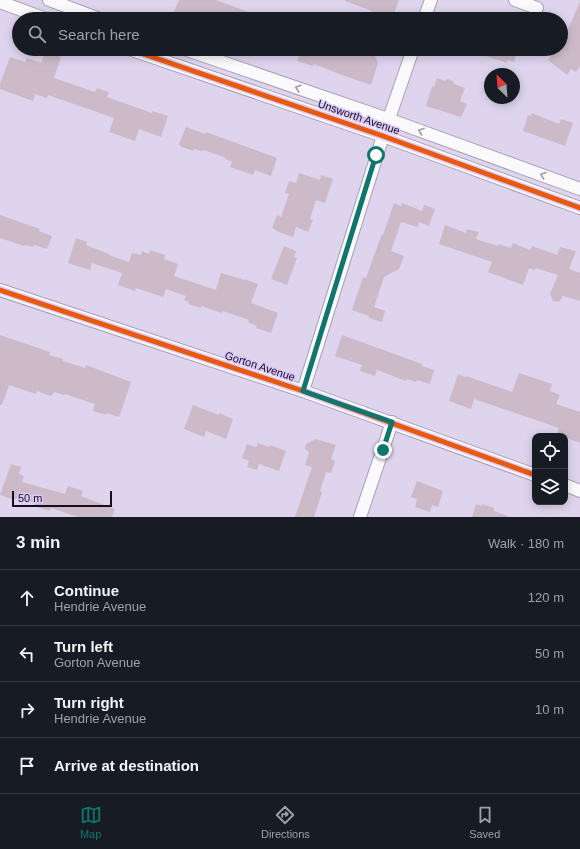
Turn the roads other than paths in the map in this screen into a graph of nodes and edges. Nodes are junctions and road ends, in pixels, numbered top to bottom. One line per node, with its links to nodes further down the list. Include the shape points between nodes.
1 (49, 0): 7 (street)
2 (431, 0): 8 (street)
3 (515, 0): 5 (street)
4 (0, 2): 6 (street)
5 (537, 8)
6 (27, 12)
7 (81, 12)
8 (427, 12)
9 (150, 56): 13 (street, Unsworth Avenue)
10 (204, 56): 12 (street, Unsworth Avenue, one-way to 10)
11 (410, 56): 12 (street)
12 (388, 119): 13 (street); 14 (street, Unsworth Avenue, one-way to 12)
13 (382, 136): 15 (street, Unsworth Avenue); 17 (street)
14 (580, 189)
15 (580, 208)
16 (0, 290): 17 (street, Gorton Avenue)
17 (303, 391): 18 (street, Gorton Avenue)
18 (392, 422): 19 (street, Gorton Avenue); 22 (street)
19 (532, 473)
20 (568, 487): 21 (street)
21 (580, 491)
22 (360, 517)

